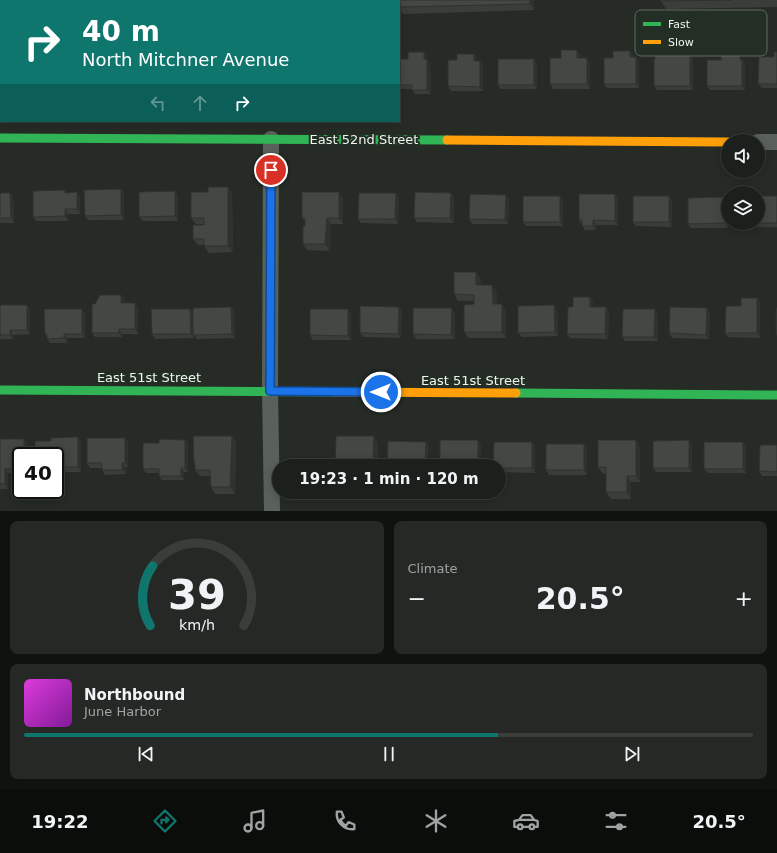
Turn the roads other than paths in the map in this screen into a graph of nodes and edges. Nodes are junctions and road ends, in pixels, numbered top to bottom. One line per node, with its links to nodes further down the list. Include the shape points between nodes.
1 (0, 138): 2 (street, East 52nd Street)
2 (271, 139): 3 (street, East 52nd Street); 7 (street)
3 (721, 142)
4 (765, 142): 5 (street)
5 (777, 142)
6 (0, 390): 7 (street, East 51st Street)
7 (270, 391): 8 (street, East 51st Street); 9 (street)
8 (777, 395)
9 (272, 511)

